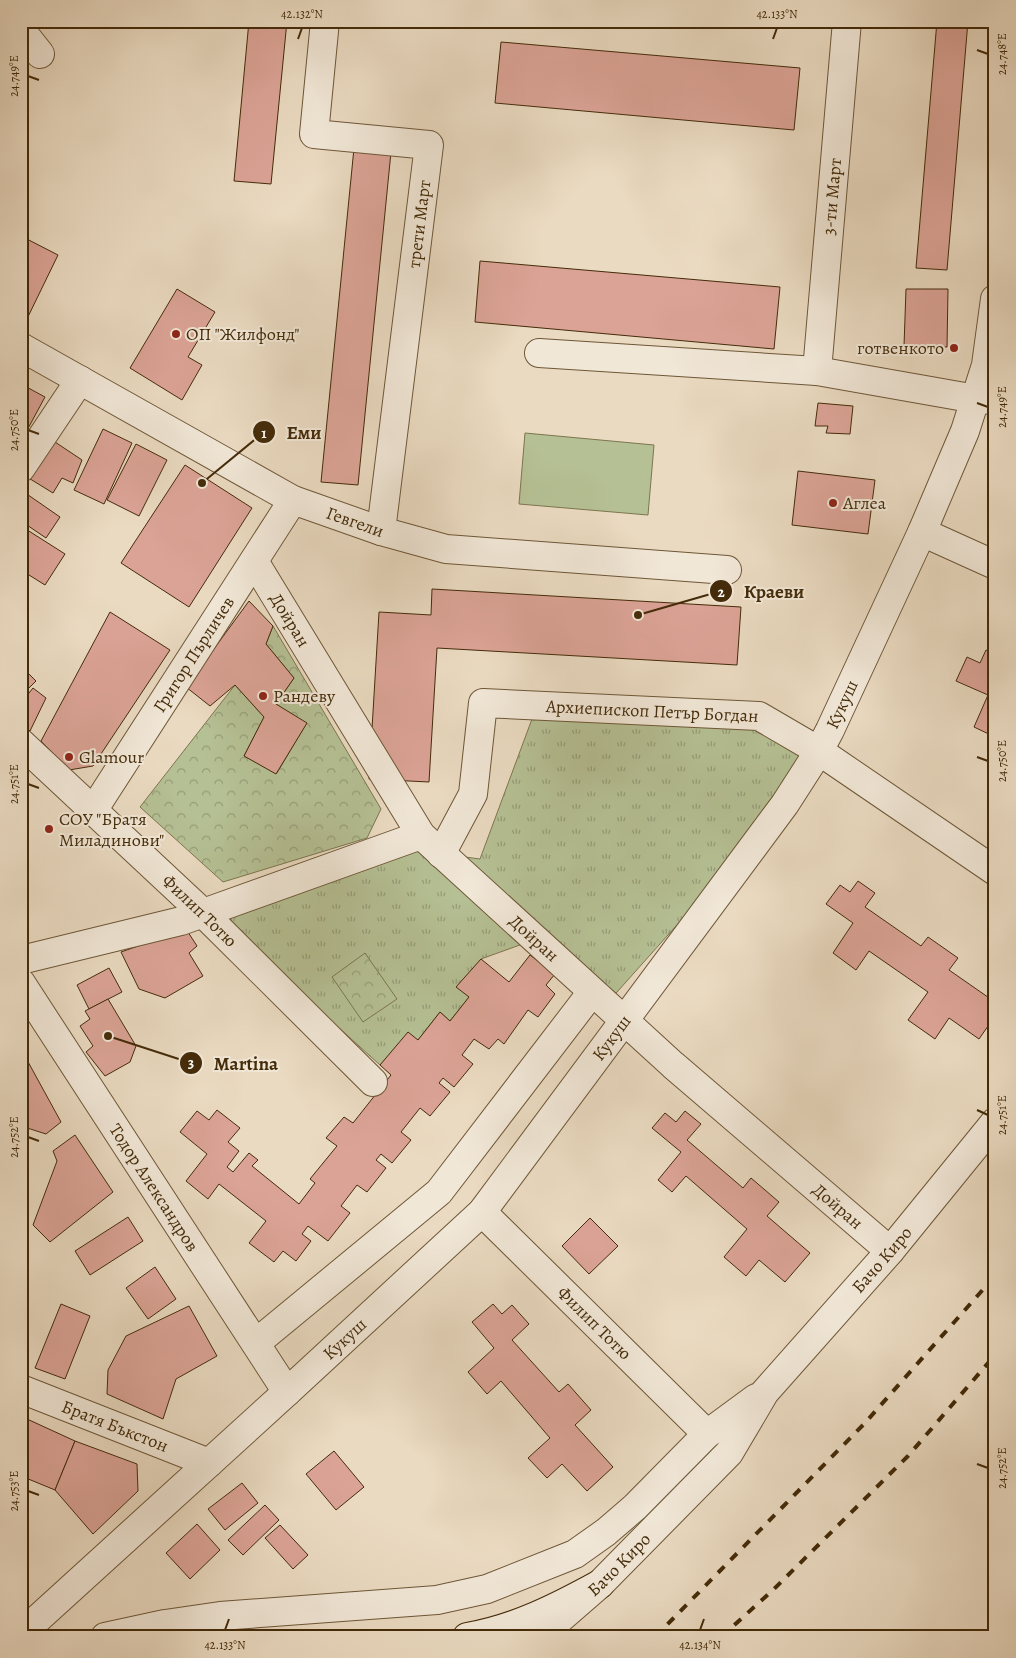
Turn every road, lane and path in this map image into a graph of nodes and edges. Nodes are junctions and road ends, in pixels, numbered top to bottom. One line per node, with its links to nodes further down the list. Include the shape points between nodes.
1 (325, 21): 13 (street, трети Март, via 314,134 429,145)
2 (847, 21): 8 (street, 3-ти Март)
3 (21, 30): 4 (street)
4 (40, 54)
5 (995, 299): 10 (street, Кукуш, via 986,365)
6 (21, 348): 9 (street, Гевгели)
7 (539, 353): 8 (street)
8 (817, 372): 10 (street)
9 (80, 380): 11 (street); 12 (street, Гевгели)
10 (986, 400): 14 (street, Кукуш)
11 (21, 468)
12 (293, 500): 13 (street, Гевгели); 15 (street, Григор Пърличев)
13 (381, 531): 17 (street, Гевгели, via 446,549)
14 (922, 532): 16 (street); 19 (street, Кукуш)
15 (254, 561): 20 (street, Григор Пърличев); 21 (street, Дойран)
16 (995, 565)
17 (727, 570)
18 (21, 743): 20 (street, Филип Тотю)
19 (819, 751): 22 (street, Архиепископ Петър Богдан, via 758,716 483,703 474,794); 23 (street, Архиепископ Петър Богдан); 28 (street, Кукуш, via 785,804)
20 (94, 809): 24 (street, Филип Тотю)
21 (421, 835): 22 (street, Дойран); 24 (street)
22 (441, 854): 27 (street, Дойран)
23 (995, 871)
24 (203, 913): 25 (street, via 181,922); 29 (street, Филип Тотю)
25 (21, 960)
26 (21, 983): 33 (street, Тодор Александров)
27 (592, 992): 28 (street, Дойран); 33 (street, via 439,1192)
28 (624, 1022): 31 (street, Кукуш); 32 (street, Дойран)
29 (373, 1082)
30 (995, 1122): 32 (street, Бачо Киро)
31 (482, 1212): 35 (street, Кукуш); 37 (street, Филип Тотю)
32 (890, 1251): 36 (street, Бачо Киро)
33 (256, 1344): 35 (street, Тодор Александров)
34 (21, 1389): 38 (street, Братя Бъкстон)
35 (287, 1392): 38 (street, Кукуш)
36 (765, 1392): 37 (street, Бачо Киро); 39 (street, Бачо Киро, via 729,1453)
37 (706, 1434): 41 (street, Бачо Киро, via 634,1507 575,1554 487,1589 437,1600 220,1616)
38 (209, 1463): 40 (street, Кукуш)
39 (600, 1584): 42 (street, via 547,1613); 43 (street, Бачо Киро)
40 (21, 1634)
41 (105, 1637)
42 (467, 1637)
43 (539, 1637)

